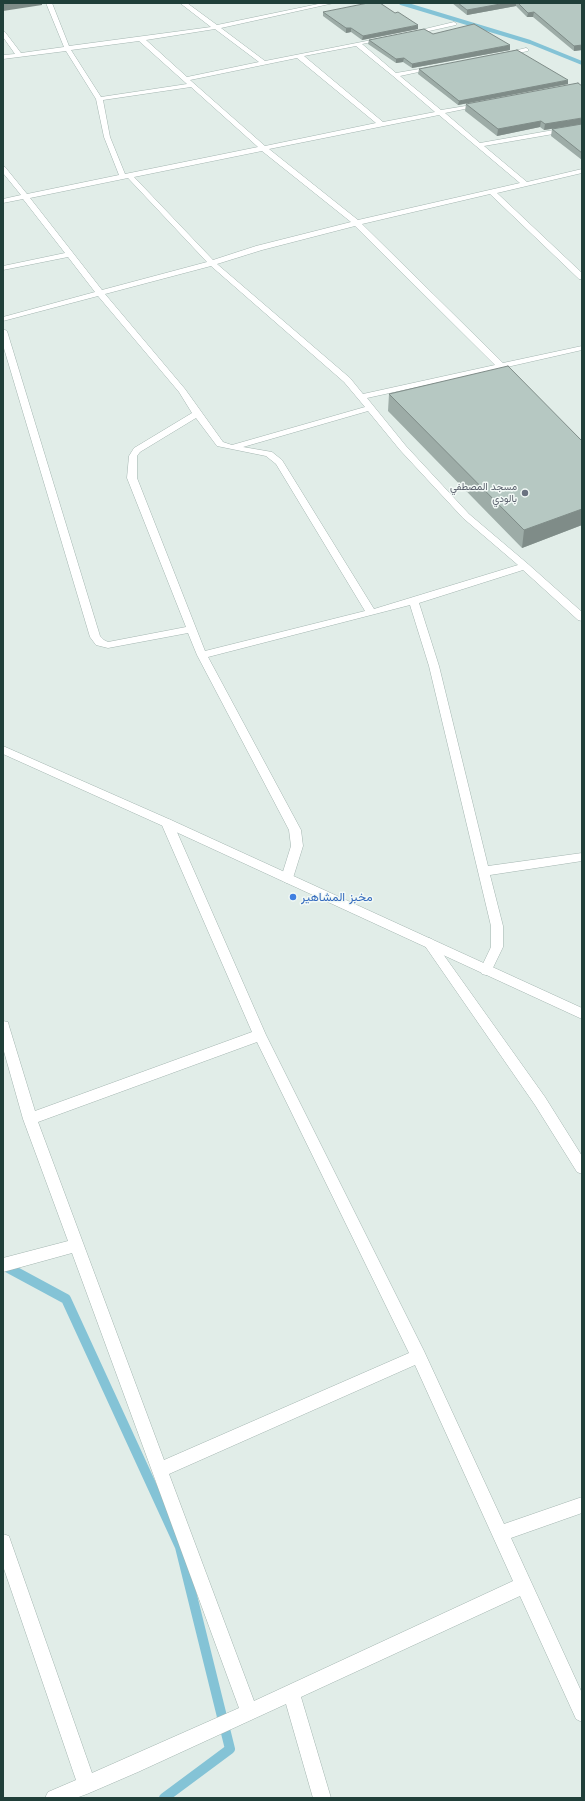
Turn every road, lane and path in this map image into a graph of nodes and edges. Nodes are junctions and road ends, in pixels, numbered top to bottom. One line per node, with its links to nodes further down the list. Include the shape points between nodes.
1 (49, 3): 11 (street)
2 (183, 3): 5 (street)
3 (331, 3): 5 (street)
4 (454, 24): 7 (street)
5 (215, 28): 9 (street); 17 (street)
6 (3, 33): 13 (street)
7 (402, 35)
8 (395, 36): 10 (street)
9 (140, 38): 11 (street); 20 (street)
10 (358, 44): 14 (street); 19 (street)
11 (67, 48): 13 (street); 22 (street)
12 (526, 50): 15 (street)
13 (19, 55): 16 (street)
14 (298, 56): 17 (street); 25 (street)
15 (495, 56)
16 (3, 57)
17 (263, 62): 20 (street)
18 (441, 66): 19 (street)
19 (395, 75): 24 (street)
20 (184, 78): 21 (street)
21 (190, 85): 22 (street); 28 (street)
22 (99, 100): 31 (street, via 107,138)
23 (492, 102): 24 (street)
24 (439, 112): 25 (street); 27 (street)
25 (380, 123): 28 (street)
26 (582, 127): 27 (street)
27 (479, 146): 32 (street)
28 (264, 149): 31 (street); 36 (street)
29 (3, 168): 34 (street)
30 (582, 171): 32 (street)
31 (126, 176): 34 (street); 38 (street)
32 (524, 183): 33 (street)
33 (492, 192): 36 (street); 40 (street)
34 (24, 197): 35 (street); 37 (street)
35 (3, 201)
36 (357, 223): 38 (street); 45 (street)
37 (70, 254): 39 (street); 41 (street)
38 (212, 263): 41 (street); 47 (street, via 347,380)
39 (3, 268)
40 (582, 277)
41 (101, 294): 42 (street); 49 (street, via 182,391)
42 (3, 319)
43 (3, 331): 55 (street, via 95,637 100,643 108,645)
44 (582, 348): 45 (street)
45 (502, 366): 46 (street); 47 (street)
46 (518, 382)
47 (362, 397): 48 (street)
48 (371, 408): 50 (street); 51 (street, via 403,448 466,516)
49 (197, 414): 50 (street, via 220,444); 55 (street, via 137,450 133,456 132,478)
50 (230, 447): 53 (street, via 269,454 279,462)
51 (526, 566): 52 (street); 54 (street)
52 (414, 601): 53 (street); 60 (street, via 434,666)
53 (371, 612): 56 (street)
54 (582, 618)
55 (192, 629): 56 (street)
56 (202, 655): 61 (street, via 295,830 297,846)
57 (3, 750): 58 (street)
58 (167, 823): 61 (street); 66 (street)
59 (582, 857): 60 (street)
60 (484, 871): 63 (street, via 497,926 497,947)
61 (287, 878): 62 (street)
62 (429, 944): 63 (street); 68 (street, via 540,1102)
63 (486, 970): 64 (street)
64 (582, 1014)
65 (3, 1026): 67 (street)
66 (260, 1035): 67 (street); 71 (street)
67 (30, 1119): 69 (street)
68 (582, 1168)
69 (76, 1245): 70 (street); 72 (street)
70 (3, 1265)
71 (420, 1356): 72 (street); 74 (street)
72 (159, 1470): 78 (street)
73 (582, 1506): 74 (street)
74 (500, 1534): 76 (street)
75 (3, 1542): 80 (street)
76 (524, 1585): 77 (street); 79 (street)
77 (290, 1693): 78 (street); 82 (street)
78 (250, 1712): 80 (street)
79 (582, 1713)
80 (87, 1785): 81 (street)
81 (54, 1798)
82 (322, 1798)

